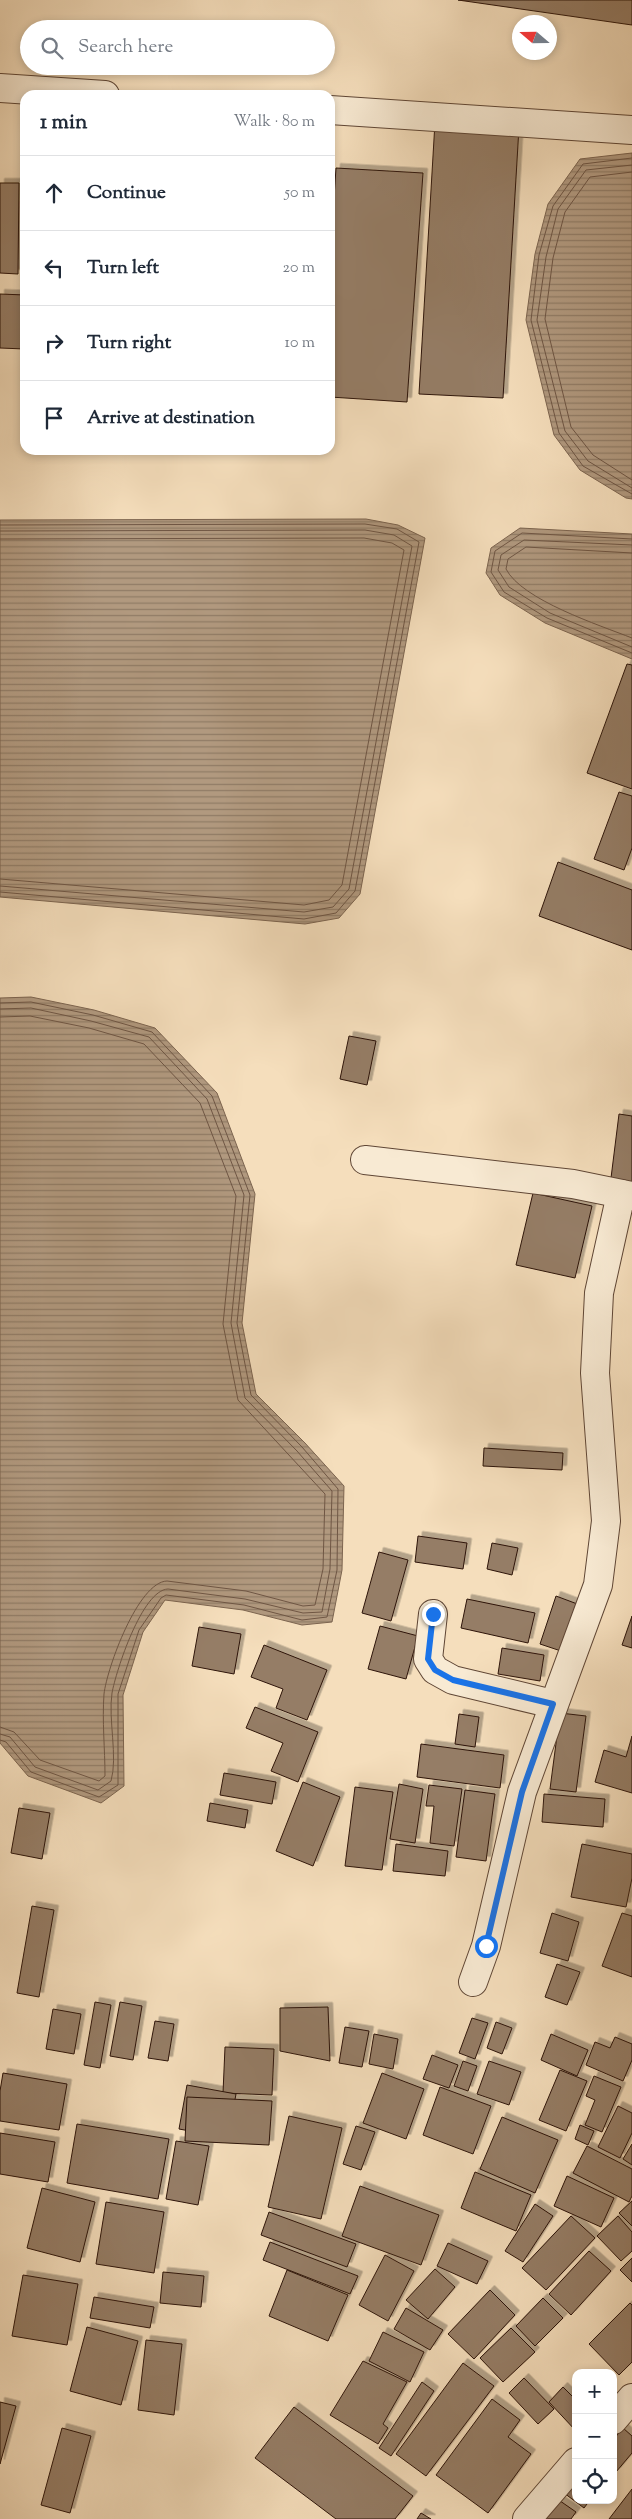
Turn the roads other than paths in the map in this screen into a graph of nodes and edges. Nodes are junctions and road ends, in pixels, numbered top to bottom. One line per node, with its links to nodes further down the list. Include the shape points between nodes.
1 (0, 88): 2 (street)
2 (30, 90)
3 (335, 110): 4 (street)
4 (632, 130)
5 (365, 1160): 6 (street, via 573,1184)
6 (626, 1195): 8 (street, via 599,1293 595,1373 606,1521 602,1565 598,1585)
7 (433, 1614): 8 (street, via 428,1659 435,1670 453,1680)
8 (553, 1704): 9 (street, via 522,1792 486,1946)
9 (473, 1982)
10 (632, 2398): 11 (street)
11 (617, 2415)
12 (572, 2467): 13 (street)
13 (527, 2519)

